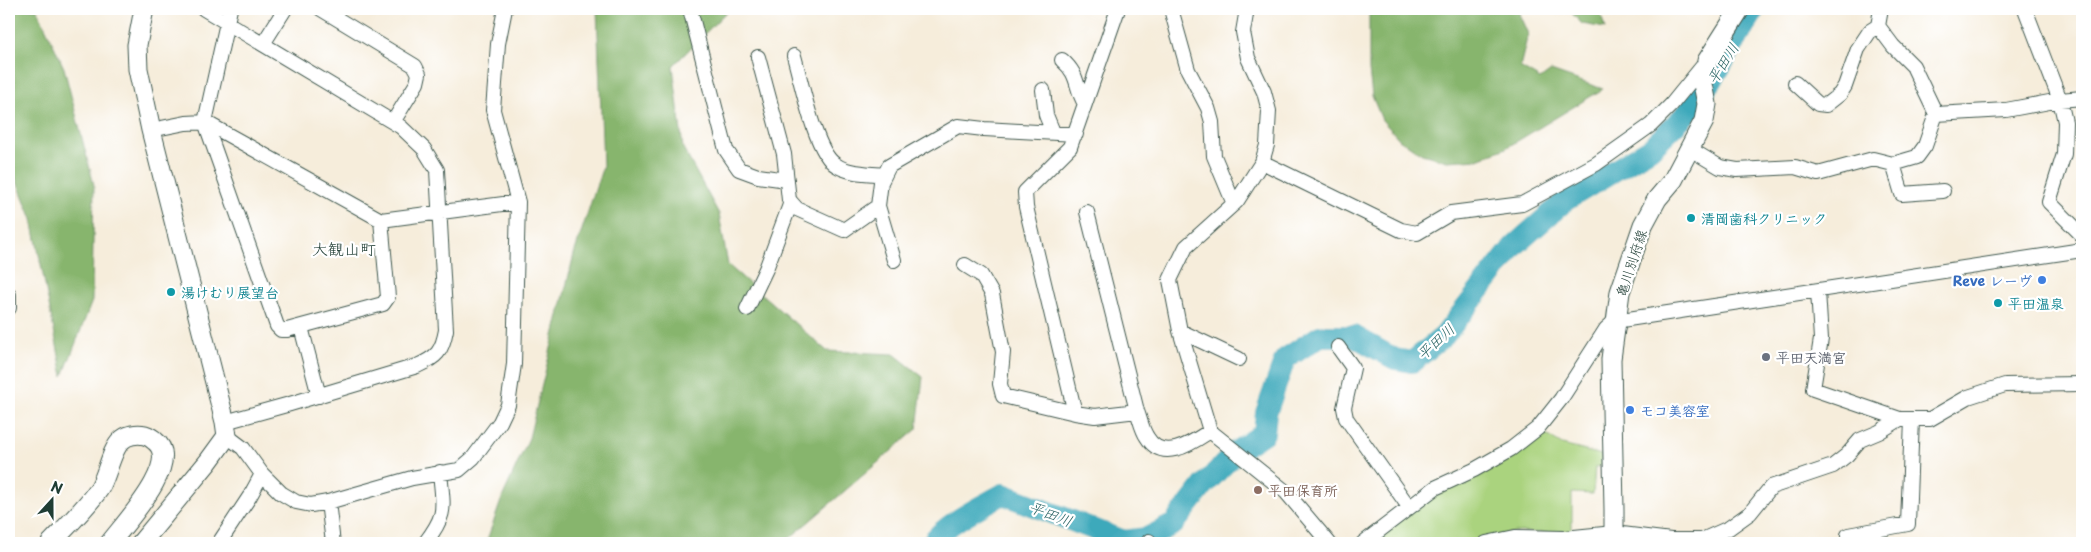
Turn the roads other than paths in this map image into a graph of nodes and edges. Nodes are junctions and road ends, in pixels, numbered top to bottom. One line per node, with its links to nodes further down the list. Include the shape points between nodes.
1 (144, 9): 28 (street, via 137,45 138,69)
2 (204, 9): 13 (street)
3 (285, 9): 15 (street)
4 (321, 9): 27 (street, via 416,66 419,74 417,83)
5 (505, 9): 37 (street, via 498,44 493,110)
6 (690, 9): 35 (street, via 726,150 739,169 758,176)
7 (1118, 9): 24 (street)
8 (1171, 9): 39 (street, via 1188,70 1208,108 1214,156)
9 (1246, 9): 32 (street, via 1243,32 1248,58 1264,92 1268,111)
10 (1740, 9): 19 (street, 亀川別府線)
11 (1881, 9): 14 (street)
12 (2025, 9): 23 (street)
13 (228, 16): 15 (street); 26 (street)
14 (1878, 26): 20 (street, via 1870,31 1858,49 1840,94 1826,105 1818,104); 25 (street, via 1913,66)
15 (263, 44): 27 (street)
16 (758, 56): 35 (street, via 784,154)
17 (794, 56): 34 (street, via 817,136 826,155 845,170)
18 (1062, 60): 24 (street, via 1075,74 1079,94)
19 (1707, 61): 31 (street, 亀川別府線, via 1703,84 1707,104 1704,121); 32 (street, via 1651,125 1596,164 1522,204 1451,214 1417,233 1401,230)
20 (1795, 83)
21 (1043, 90): 29 (street, via 1046,115)
22 (2082, 98): 23 (street)
23 (2060, 100): 25 (street, via 2006,110); 44 (street, via 2065,122 2064,154 2049,202)
24 (1085, 104): 30 (street)
25 (1936, 114): 33 (street, via 1925,146 1917,157)
26 (205, 122): 28 (street); 43 (street); 53 (street, via 276,326 281,330)
27 (393, 122): 42 (street, via 424,149 437,170)
28 (151, 130): 62 (street)
29 (1053, 132): 30 (street); 34 (street, via 958,126 889,166)
30 (1076, 134): 60 (street, via 1070,147 1025,192)
31 (1690, 149): 33 (street, via 1720,167 1737,170 1795,167 1818,174 1873,158); 52 (street, 亀川別府線, via 1644,225 1620,292)
32 (1262, 162): 39 (street)
33 (1893, 164): 36 (street, via 1902,194)
34 (884, 175): 40 (street)
35 (787, 180): 38 (street)
36 (1943, 191)
37 (518, 202): 42 (street); 64 (street, via 514,364 508,405 500,422 473,458 459,470)
38 (791, 202): 40 (street, via 797,209 844,230); 51 (street)
39 (1234, 204): 54 (street, via 1186,247 1174,269 1170,280)
40 (878, 206): 46 (street)
41 (1087, 212): 59 (street)
42 (440, 214): 43 (street); 58 (street, via 444,345 434,359 417,366)
43 (381, 220): 53 (street, via 388,296 383,304)
44 (2082, 235)
45 (2082, 250): 48 (street)
46 (894, 260)
47 (965, 265): 60 (street, via 982,275 992,294 1003,352 1000,384 1003,396)
48 (1818, 291): 52 (street); 61 (street, via 1821,339 1813,389)
49 (9, 295): 50 (street)
50 (9, 308)
51 (747, 309)
52 (1615, 321): 67 (street, via 1606,329 1561,399 1538,428 1511,449 1434,488); 69 (street, 亀川別府線, via 1611,359)
53 (301, 326): 58 (street)
54 (1180, 331): 56 (street); 63 (street)
55 (1338, 346): 67 (street, via 1353,368 1344,408 1346,418)
56 (1239, 359)
57 (2082, 384): 61 (street, via 2005,385 1968,397 1930,419)
58 (319, 396): 62 (street)
59 (1137, 411): 60 (street, via 1095,416); 63 (street, via 1147,438 1166,450 1187,446)
60 (1075, 413)
61 (1906, 419): 68 (street, via 1908,524); 69 (street, via 1860,440 1833,466 1771,487 1750,513 1702,540)
62 (226, 429): 65 (street); 72 (street, via 208,462)
63 (1210, 431): 76 (street, via 1286,492)
64 (440, 472): 66 (street); 75 (street, via 443,515)
65 (262, 474): 66 (street, via 281,493 296,502 311,505); 73 (street)
66 (328, 502): 74 (street)
67 (1409, 506): 77 (street)
68 (1848, 535)
69 (1613, 538): 78 (street, via 1515,537)
70 (50, 543): 71 (street, via 100,488 119,442 128,435 146,435 163,451 157,480)
71 (110, 543)
72 (141, 543)
73 (219, 543)
74 (333, 543)
75 (425, 543)
76 (1329, 543)
77 (1363, 543)
78 (1486, 543)

